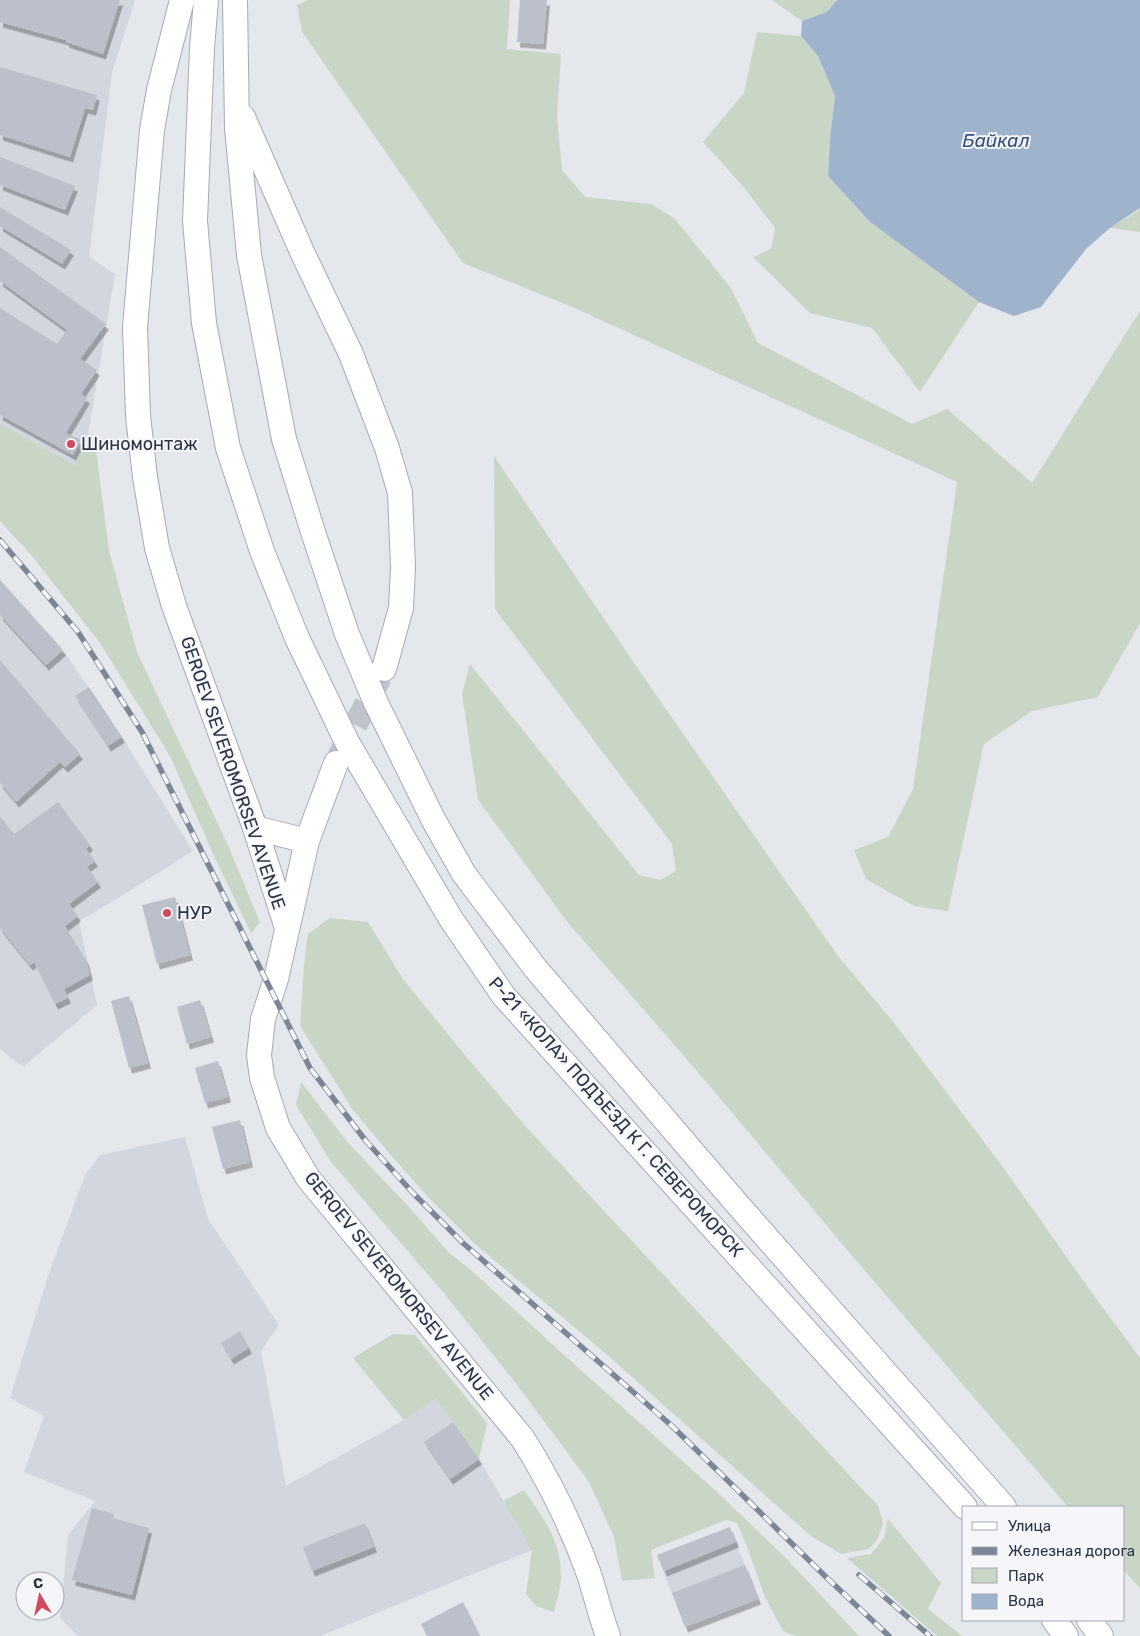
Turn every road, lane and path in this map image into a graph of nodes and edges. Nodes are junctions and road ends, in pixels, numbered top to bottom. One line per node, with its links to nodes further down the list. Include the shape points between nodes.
1 (182, 0): 7 (main road, GEROEV SEVEROMORSEV AVENUE, via 152,130 135,327 138,416 157,548 174,606)
2 (206, 0): 10 (main road, Р-21 «КОЛА» ПОДЪЕЗД К Г. СЕВЕРОМОРСК, via 195,221 204,323 228,448 262,551 297,638 347,742 451,919 503,995)
3 (235, 0): 4 (main road, Р-21 «КОЛА» ПОДЪЕЗД К Г. СЕВЕРОМОРСК)
4 (237, 102): 5 (main road, via 303,254 351,354 387,448 400,493 401,608); 11 (main road, Р-21 «КОЛА» ПОДЪЕЗД К Г. СЕВЕРОМОРСК, via 249,255 284,439 347,634 376,703 433,819 464,874 536,969)
5 (384, 669)
6 (336, 762): 8 (main road)
7 (256, 828): 8 (main road); 9 (main road, GEROEV SEVEROMORSEV AVENUE)
8 (306, 841): 9 (main road)
9 (287, 929): 14 (main road, GEROEV SEVEROMORSEV AVENUE, via 263,1020 259,1055 262,1078 278,1128 308,1178 523,1439 542,1469 568,1523)
10 (964, 1506)
11 (1003, 1506)
12 (1055, 1621): 15 (main road)
13 (1090, 1621): 16 (main road)
14 (608, 1636)
15 (1066, 1636)
16 (1101, 1636)

